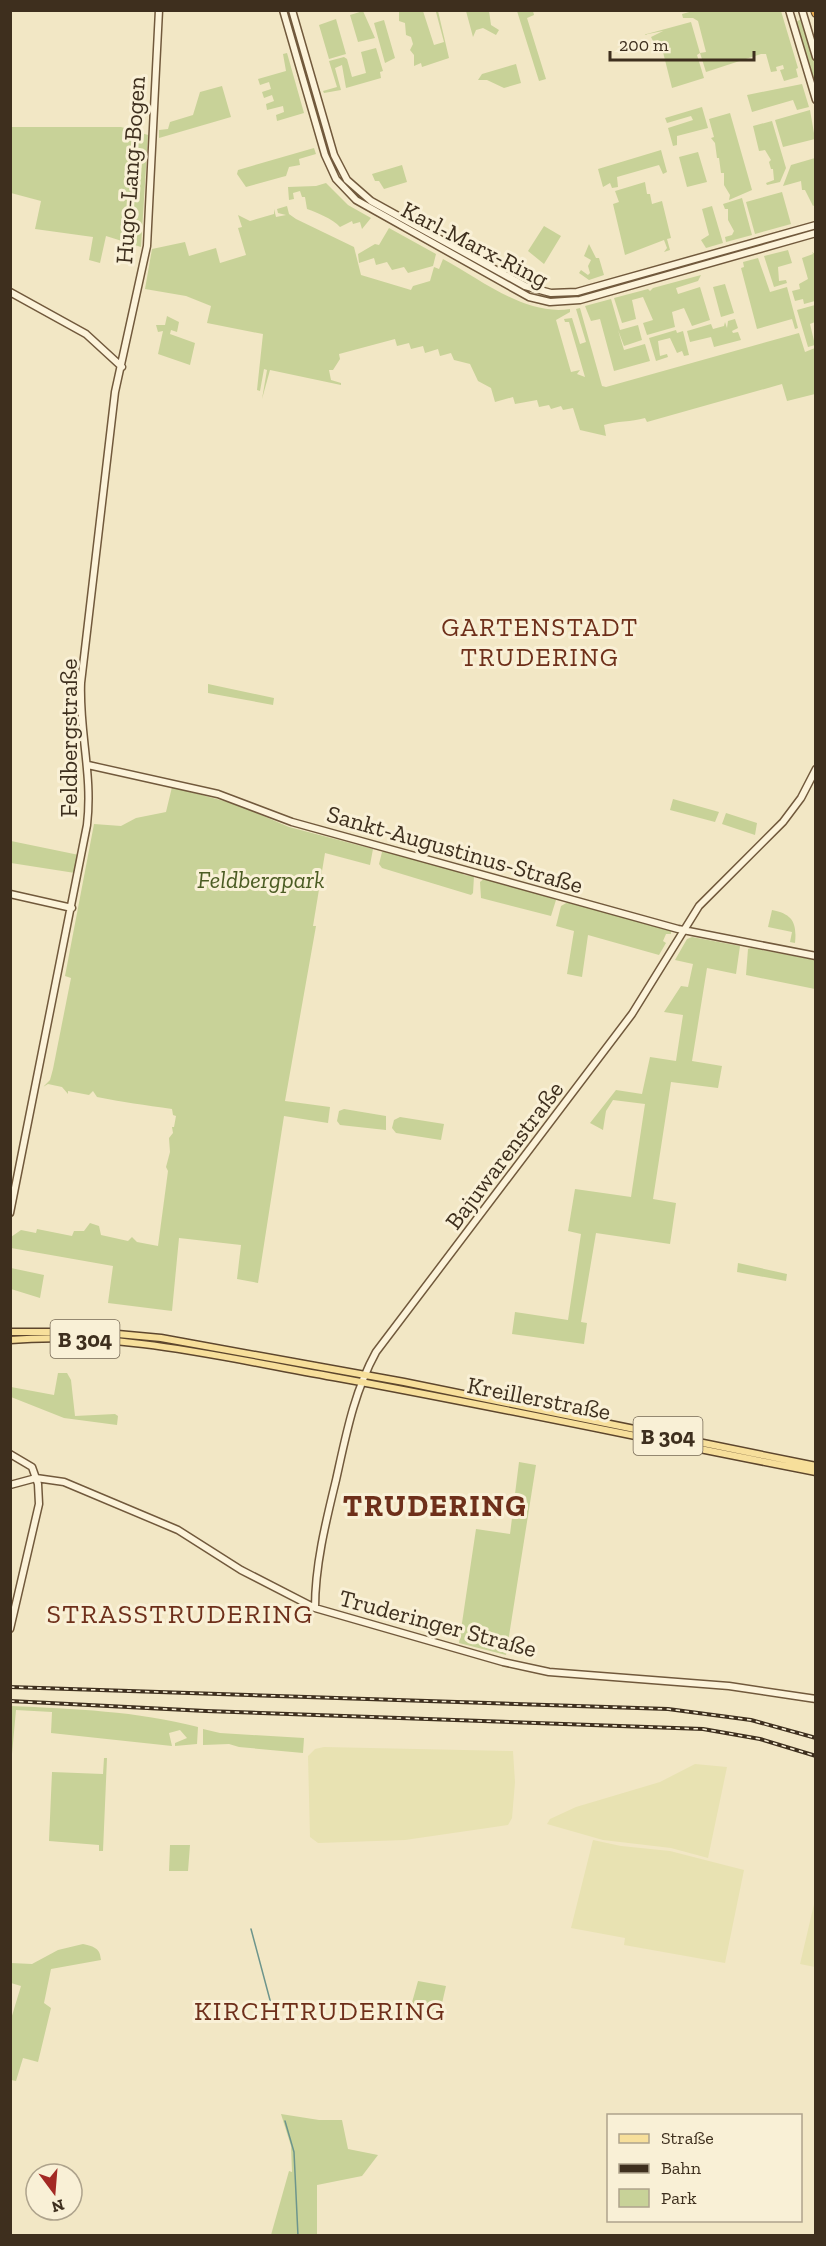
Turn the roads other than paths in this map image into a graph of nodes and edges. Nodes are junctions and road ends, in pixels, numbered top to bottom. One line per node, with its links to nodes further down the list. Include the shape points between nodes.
1 (159, 10): 12 (street, Hugo-Lang-Bogen, via 147,246)
2 (283, 10): 10 (street, Karl-Marx-Ring, via 325,154 347,193 387,220 529,297 549,302 580,300)
3 (292, 10): 9 (street, Karl-Marx-Ring, via 334,155 347,180 370,201 525,286 551,293 577,292)
4 (789, 10): 6 (street)
5 (803, 14): 6 (street); 7 (street)
6 (793, 21): 8 (street)
7 (816, 57)
8 (816, 100)
9 (816, 225)
10 (816, 233)
11 (10, 292): 12 (street, via 86,334)
12 (122, 367): 13 (street, Feldbergstraße, via 115,393 81,682)
13 (88, 765): 16 (street, Feldbergstraße, via 88,817); 17 (street, Sankt-Augustinus-Straße, via 218,794 292,822)
14 (816, 769): 17 (street, Bajuwarenstraße, via 783,822 714,889)
15 (10, 894): 16 (street)
16 (72, 908): 19 (street, Feldbergstraße)
17 (683, 931): 18 (street, Sankt-Augustinus-Straße); 23 (street, Bajuwarenstraße, via 632,1014 389,1335)
18 (816, 956)
19 (11, 1205): 20 (street, Feldbergstraße)
20 (10, 1213)
21 (10, 1332): 23 (main road, B 304, via 151,1337)
22 (10, 1340): 24 (main road, B 304, via 139,1343)
23 (364, 1374): 24 (street, Bajuwarenstraße); 26 (main road, Kreillerstraße / B 304)
24 (361, 1382): 27 (main road, Kreillerstraße / B 304); 30 (street, Bajuwarenstraße, via 325,1529)
25 (10, 1454): 28 (street, via 30,1465)
26 (816, 1466)
27 (816, 1472)
28 (36, 1478): 29 (street, Truderinger Straße); 30 (street, Truderinger Straße, via 64,1482 171,1527 241,1570); 31 (street, via 38,1513)
29 (10, 1485)
30 (315, 1608): 32 (street, Truderinger Straße, via 533,1669 729,1686)
31 (10, 1629)
32 (816, 1699)

